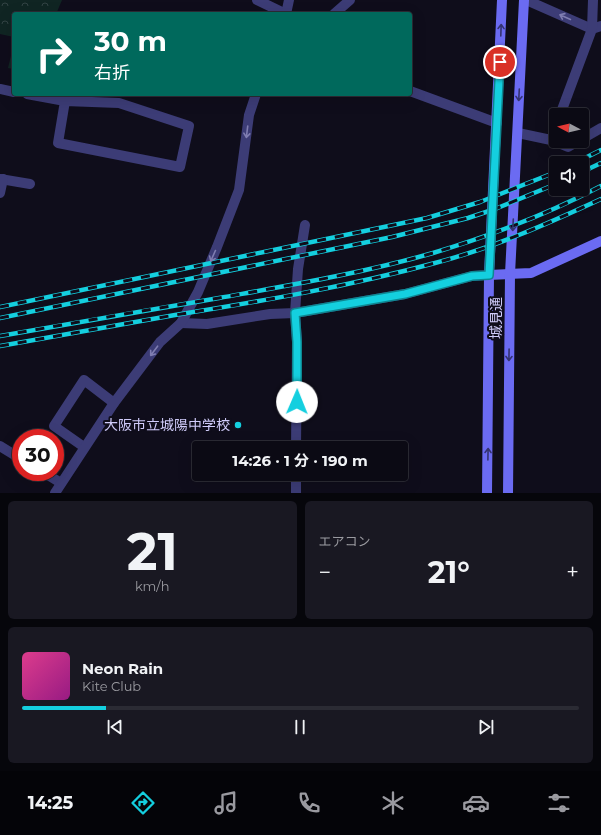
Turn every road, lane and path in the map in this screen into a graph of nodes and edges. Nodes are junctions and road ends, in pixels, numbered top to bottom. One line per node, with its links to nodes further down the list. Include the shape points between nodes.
1 (257, 0): 7 (street)
2 (289, 0): 8 (street)
3 (350, 0): 9 (street)
4 (502, 0): 18 (street, 城見通, one-way to 4)
5 (525, 0): 10 (street, one-way to 5); 20 (street, 城見通, one-way to 20)
6 (593, 0): 10 (street)
7 (282, 12)
8 (286, 12)
9 (336, 12)
10 (597, 28): 17 (street)
11 (0, 89): 12 (street)
12 (12, 92)
13 (412, 92): 18 (street)
14 (38, 96): 16 (street)
15 (255, 96): 31 (street, one-way to 31, via 249,115 239,190 198,292)
16 (65, 101): 16 (street, via 119,103 189,126 180,168 58,143)
17 (563, 108)
18 (497, 123): 29 (street, 城見通)
19 (601, 128): 21 (street)
20 (518, 133): 22 (street); 28 (street, 城見通, one-way to 28)
21 (589, 135)
22 (549, 140)
23 (1, 179): 24 (street); 25 (street)
24 (30, 184)
25 (0, 193)
26 (305, 225): 30 (street, via 298,268)
27 (601, 241): 28 (street, via 531,273)
28 (510, 274): 29 (street); 43 (street, 城見通, one-way to 43)
29 (489, 275): 30 (street, via 472,276 405,294); 42 (street, 城見通, one-way to 29)
30 (295, 313): 31 (street, via 270,314 207,324); 33 (street)
31 (181, 323): 32 (street, one-way to 32, via 160,342)
32 (114, 403): 35 (street); 35 (street, via 84,380 54,426)
33 (296, 441)
34 (0, 446): 36 (street)
35 (84, 447): 39 (street)
36 (12, 453)
37 (58, 481): 39 (street)
38 (296, 481): 41 (street)
39 (61, 483): 40 (street)
40 (55, 493)
41 (296, 493)
42 (487, 493)
43 (508, 493)

